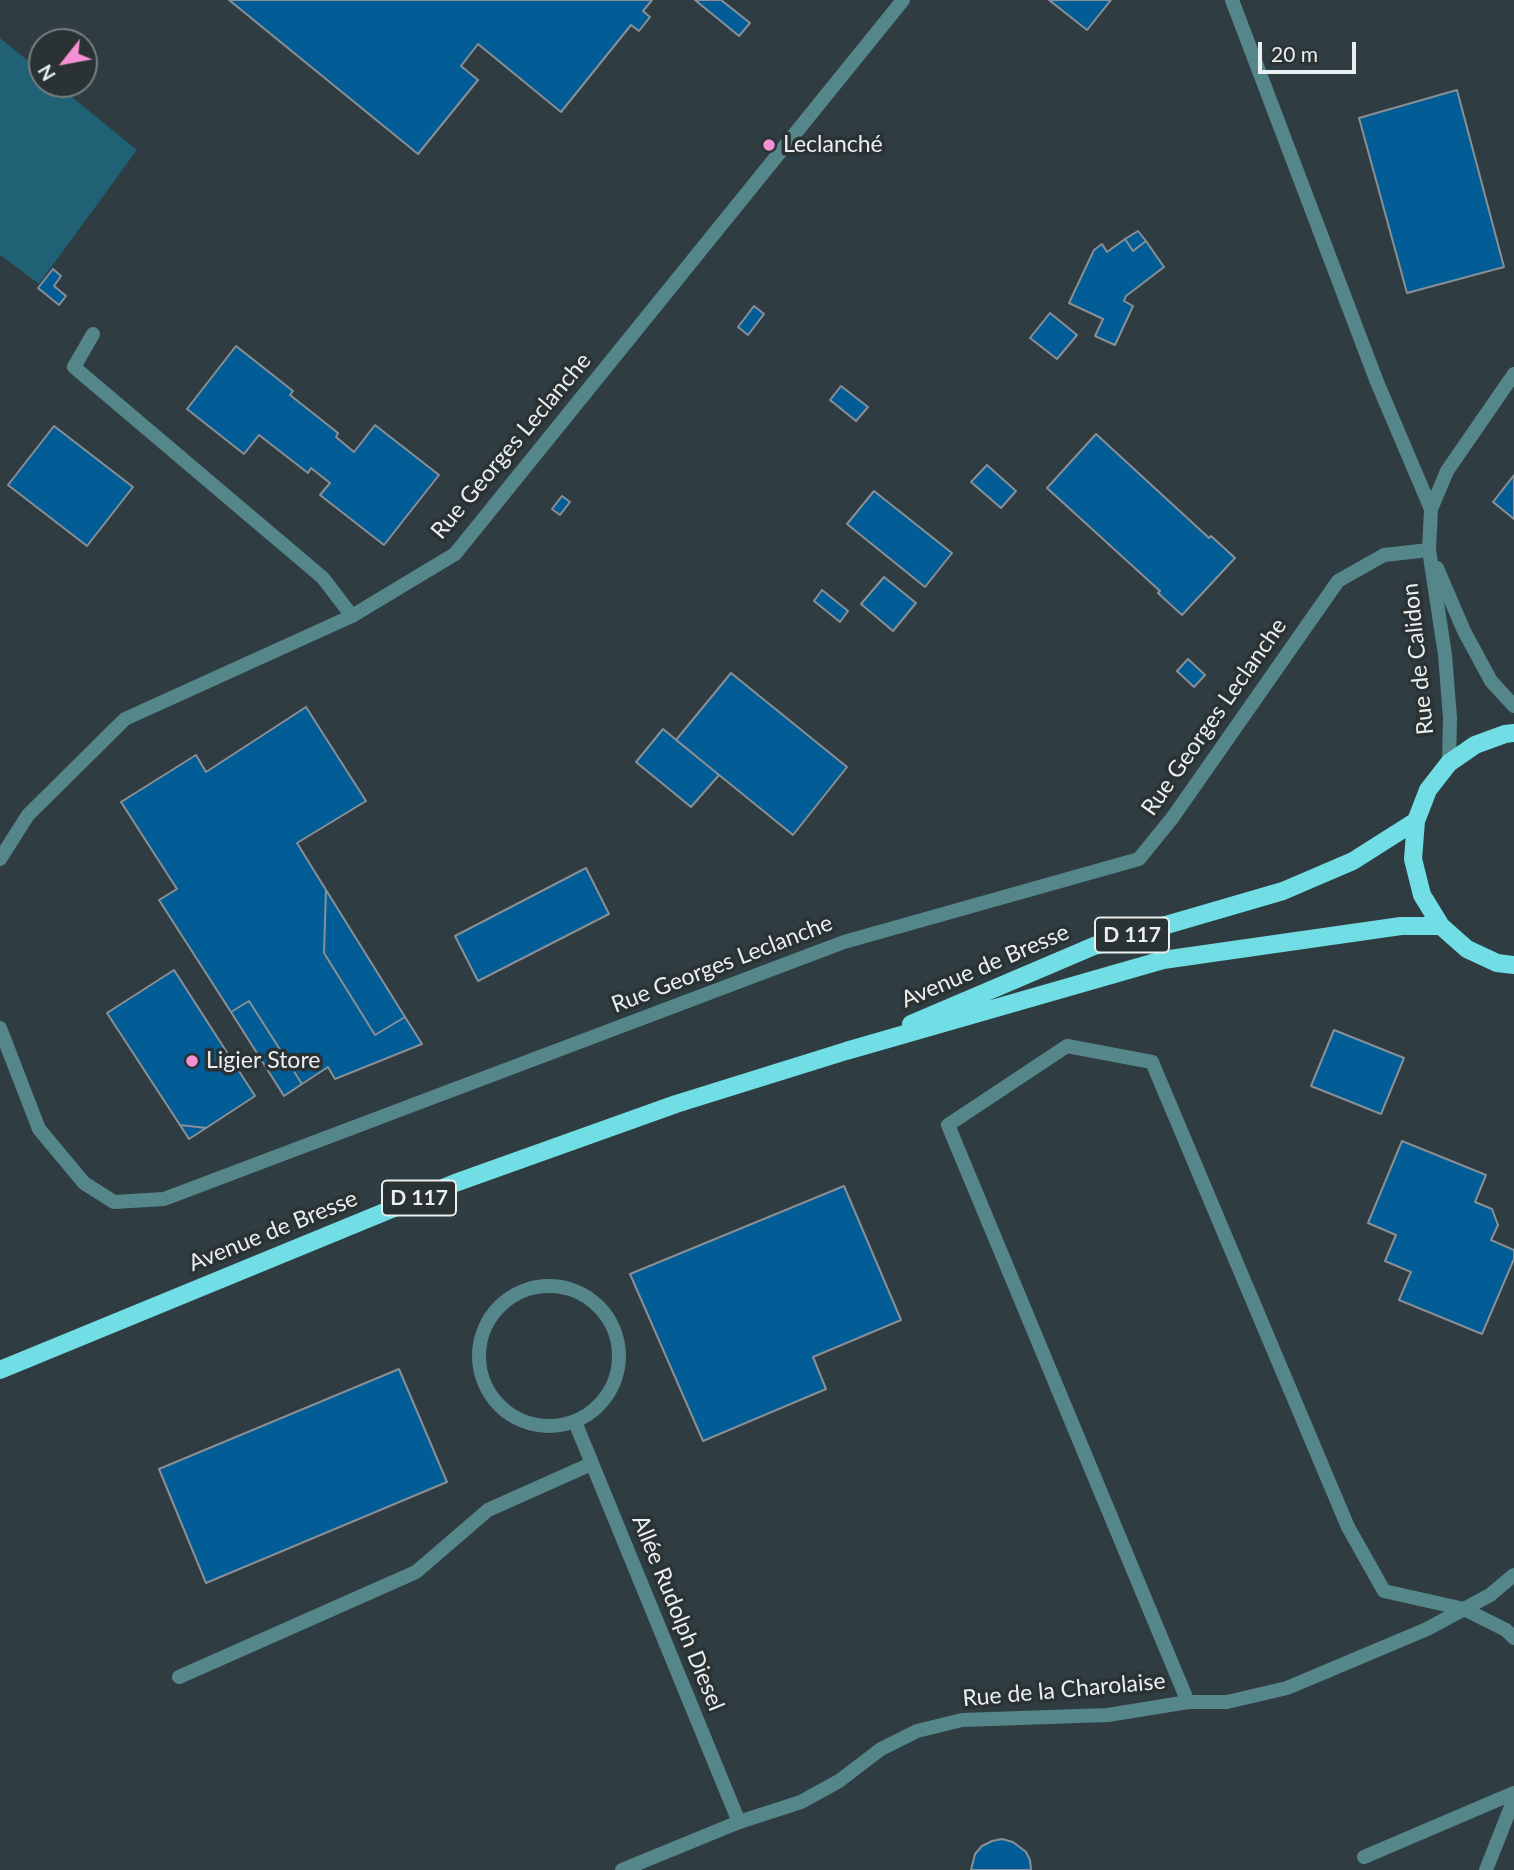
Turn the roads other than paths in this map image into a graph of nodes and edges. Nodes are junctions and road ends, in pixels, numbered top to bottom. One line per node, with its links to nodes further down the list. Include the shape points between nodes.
1 (903, 0): 7 (street, Rue Georges Leclanche, via 454,554)
2 (1232, 0): 5 (street, via 1372,370)
3 (93, 334): 7 (street, via 74,367 323,578)
4 (1514, 374): 5 (street, Rue de Calidon, via 1447,471)
5 (1431, 509): 6 (street, Rue de Calidon)
6 (1429, 551): 8 (street, Rue de Calidon, via 1469,641 1491,681); 10 (street, Rue de Calidon, via 1445,655); 15 (street, Rue Georges Leclanche, via 1384,555 1338,581 1139,859 844,942 164,1199 114,1202 84,1183 39,1129)
7 (352, 616): 12 (street, Rue Georges Leclanche, via 125,719 28,815)
8 (1514, 706)
9 (1514, 733): 10 (main road, via 1475,745)
10 (1449, 763): 11 (main road, via 1428,790)
11 (1416, 821): 13 (main road, via 1413,859 1422,895); 16 (main road, Avenue de Bresse / D 117, via 1353,861 1283,891 1094,946)
12 (0, 859)
13 (1441, 926): 14 (main road, via 1467,948 1497,963); 16 (main road, Avenue de Bresse / D 117, via 1401,926 1163,960)
14 (1514, 965)
15 (0, 1028)
16 (846, 1051): 17 (main road, Avenue de Bresse / D 117, via 677,1104 455,1183)
17 (0, 1370)
18 (575, 1422): 18 (street, via 529,1424 509,1414 492,1397 482,1377 478,1355 482,1332 493,1312 532,1287 555,1285 578,1291 598,1304 616,1335 618,1370 610,1392 595,1410); 19 (street, Allée Rudolph Diesel)
19 (591, 1464): 23 (street, via 488,1510 416,1572); 27 (street, Allée Rudolph Diesel)
20 (1514, 1575): 21 (street, Rue de la Charolaise)
21 (1464, 1609): 22 (street); 24 (street, Rue de la Charolaise, via 1381,1650 1287,1688 1227,1703); 24 (street, via 1384,1591 1348,1527 1152,1062 1067,1046 948,1125)
22 (1514, 1637)
23 (179, 1677)
24 (1188, 1702): 27 (street, Rue de la Charolaise, via 1108,1715 961,1720 917,1731 801,1802)
25 (1514, 1793): 28 (street)
26 (1514, 1799): 30 (street)
27 (739, 1822): 29 (street, Rue de la Charolaise)
28 (1364, 1857)
29 (622, 1870)
30 (1486, 1870)

